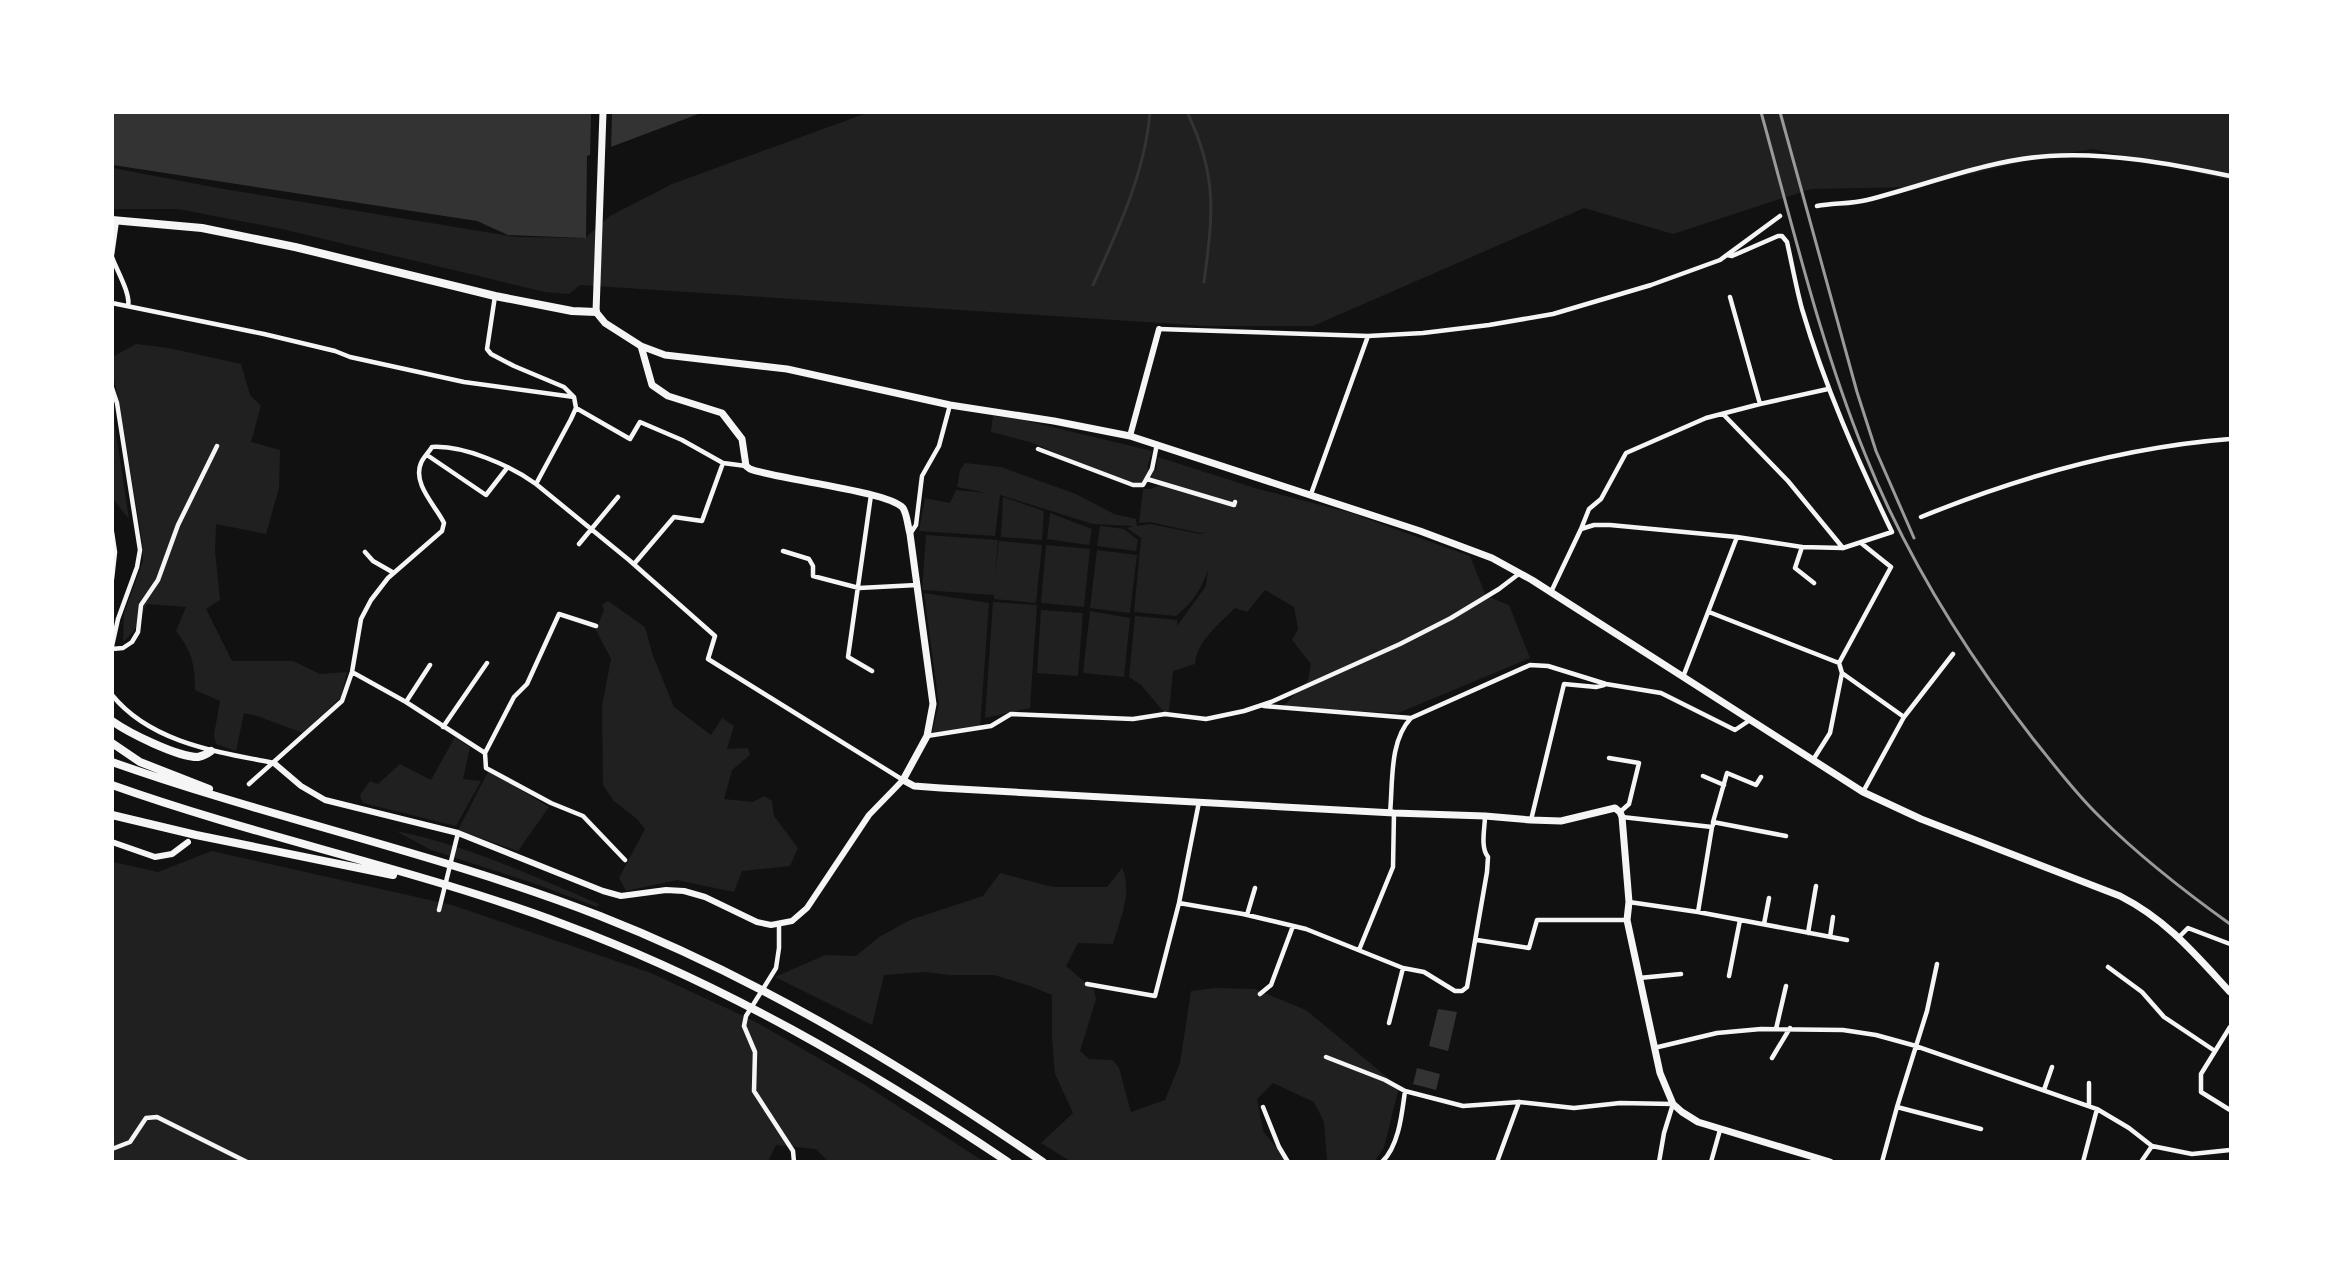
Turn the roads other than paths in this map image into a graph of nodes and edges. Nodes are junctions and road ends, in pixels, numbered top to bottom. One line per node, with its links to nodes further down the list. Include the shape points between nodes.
1 (603, 112): 12 (main road)
2 (2230, 176): 3 (street, via 2126,159 2047,156 1989,166 1863,201)
3 (1817, 206)
4 (1780, 216): 6 (street)
5 (115, 220): 7 (street); 8 (main road, via 183,225 285,245)
6 (1727, 255): 14 (street, via 1651,285 1553,314 1445,331); 17 (street, via 1778,236 1787,242 1802,308)
7 (112, 256): 11 (street, via 129,294)
8 (495, 296): 12 (main road); 18 (street, via 487,350 564,387)
9 (1730, 297): 19 (street)
10 (112, 303): 11 (street)
11 (128, 306): 18 (street, via 464,382)
12 (596, 312): 15 (main road, via 605,323)
13 (1159, 329): 14 (street); 23 (street)
14 (1368, 336): 34 (street)
15 (641, 346): 20 (main road, via 684,358 787,369); 30 (main road, via 652,385 722,413 742,439)
16 (112, 387): 60 (street, via 140,550)
17 (1828, 389): 19 (street); 44 (street, via 1892,532)
18 (574, 397): 21 (street)
19 (1760, 404): 22 (street)
20 (950, 405): 23 (main road); 42 (street, via 939,446 922,476 916,525)
21 (576, 408): 29 (street, via 630,439 640,422); 33 (street)
22 (1723, 414): 40 (street, via 1685,426 1626,453 1601,499 1589,509); 47 (street, via 1788,481)
23 (1130, 436): 25 (main road)
24 (2230, 439): 38 (street, via 2113,455)
25 (1157, 444): 32 (street); 34 (main road)
26 (217, 446): 60 (street, via 178,525 158,580 141,605 138,632 123,648)
27 (1038, 449): 32 (street, via 1133,485 1143,485)
28 (427, 455): 31 (street, via 432,447 446,446); 31 (street, via 486,495); 51 (street, via 421,463 421,482 444,523 442,531)
29 (723, 463): 30 (street); 50 (street, via 702,521 674,517)
30 (746, 466): 35 (main road, via 757,472)
31 (507, 468): 33 (street)
32 (1147, 479): 37 (street, via 1234,505)
33 (536, 484): 39 (street)
34 (1311, 494): 52 (main road, via 1492,558)
35 (871, 495): 42 (main road, via 904,509); 56 (street)
36 (618, 497): 39 (street)
37 (1235, 502)
38 (1921, 517)
39 (592, 529): 45 (street); 50 (street)
40 (1581, 529): 43 (street, via 1610,525); 57 (street)
41 (112, 532): 53 (street)
42 (910, 534): 55 (main road)
43 (1737, 537): 46 (street); 58 (street)
44 (1861, 543): 47 (street); 63 (street, via 1891,567)
45 (579, 544)
46 (1802, 547): 47 (street); 54 (street, via 1795,568)
47 (1843, 548)
48 (783, 551): 56 (street, via 809,559 813,576)
49 (364, 552): 51 (street)
50 (634, 564): 88 (street, via 716,636 708,659)
51 (394, 573): 66 (street, via 361,619)
52 (1520, 573): 57 (main road); 72 (street, via 1451,618)
53 (112, 579)
54 (1814, 583)
55 (917, 585): 56 (street); 78 (main road, via 933,704)
56 (859, 588): 65 (street, via 848,657)
57 (1551, 592): 68 (main road)
58 (1708, 612): 63 (street); 68 (street)
59 (596, 626): 81 (street, via 559,614 526,684 514,697)
60 (112, 648)
61 (1953, 654): 73 (street)
62 (487, 663): 77 (street)
63 (1839, 663): 67 (street)
64 (430, 665): 71 (street)
65 (872, 671)
66 (352, 672): 71 (street); 85 (street, via 342,702)
67 (1842, 673): 73 (street); 83 (street, via 1830,733)
68 (1683, 677): 75 (main road)
69 (1606, 684): 74 (street, via 1548,666 1530,665); 75 (street, via 1661,693 1735,730); 99 (street, via 1564,684)
70 (112, 696): 80 (street, via 147,725)
71 (406, 702): 77 (street)
72 (1260, 706): 74 (street); 78 (street, via 1206,719 1165,714 1133,719 1011,714 991,726)
73 (1904, 717): 92 (street)
74 (1411, 718): 95 (street, via 1400,733 1396,749)
75 (1750, 719): 83 (main road)
76 (112, 721): 80 (highway, via 137,736 188,755 204,756)
77 (443, 727): 81 (street)
78 (927, 736): 88 (main road)
79 (112, 743): 94 (highway, via 140,762)
80 (211, 751): 85 (street)
81 (485, 753): 105 (street, via 486,768 583,816)
82 (1609, 758): 96 (street, via 1639,763 1629,804)
83 (1813, 760): 92 (main road)
84 (112, 762): 94 (highway)
85 (274, 763): 89 (street); 101 (street, via 325,800)
86 (1703, 776): 90 (street)
87 (1761, 777): 90 (street, via 1756,785 1727,773)
88 (903, 780): 93 (main road, via 914,786); 119 (street, via 868,815 807,908 792,921)
89 (249, 784)
90 (1724, 785): 100 (street)
91 (112, 786): 106 (highway)
92 (1863, 792): 123 (main road, via 1921,819 2120,896 2141,906)
93 (1199, 802): 95 (main road); 111 (street)
94 (256, 808): 166 (highway, via 459,867 658,939 791,1005 883,1058)
95 (1392, 813): 98 (main road); 127 (street, via 1392,867)
96 (1621, 814): 99 (main road, via 1615,808 1561,821); 100 (street); 110 (main road)
97 (112, 815): 106 (highway, via 196,836)
98 (1485, 816): 99 (main road); 124 (street, via 1488,857)
99 (1531, 820)
100 (1713, 825): 102 (street); 113 (street)
101 (458, 833): 112 (street); 119 (street, via 603,891 621,896 684,891 757,922)
102 (1786, 836)
103 (112, 842): 104 (street, via 155,856 172,854)
104 (188, 842)
105 (626, 861)
106 (438, 884): 165 (highway, via 639,953 723,993 875,1076)
107 (1816, 886): 121 (street)
108 (1255, 888): 114 (street)
109 (1769, 898): 118 (street)
110 (1629, 902): 113 (street); 116 (main road)
111 (1179, 903): 114 (street); 134 (street, via 1155,996)
112 (439, 910)
113 (1698, 912): 117 (street)
114 (1247, 915): 120 (street)
115 (1833, 917): 122 (street)
116 (1627, 920): 124 (street, via 1537,920 1529,948); 133 (main road)
117 (1740, 920): 118 (street); 132 (street)
118 (1764, 924): 121 (street)
119 (779, 925): 164 (street, via 776,968 746,1016 744,1026 754,1052 754,1091 793,1150)
120 (1293, 926): 127 (street); 137 (street, via 1271,986)
121 (1808, 933): 122 (street)
122 (1830, 937): 125 (street)
123 (2179, 937): 126 (street, via 2188,928); 136 (main road)
124 (1477, 940): 130 (street, via 1467,987 1462,991 1455,991 1424,972)
125 (1847, 940)
126 (2230, 944)
127 (1359, 950): 130 (street)
128 (1937, 964): 142 (street)
129 (2108, 967): 144 (street, via 2142,992 2164,1017)
130 (1403, 968): 138 (street)
131 (1681, 974): 133 (street)
132 (1729, 976)
133 (1639, 978): 143 (main road)
134 (1087, 984)
135 (1786, 986): 141 (street)
136 (2230, 993)
137 (1260, 994)
138 (1389, 1023)
139 (2230, 1027): 144 (street)
140 (1790, 1028): 141 (street); 142 (street, via 1843,1030); 146 (street)
141 (1776, 1029): 143 (street, via 1717,1033)
142 (1916, 1046): 149 (street); 155 (street)
143 (1654, 1048): 152 (main road)
144 (2215, 1051): 157 (street, via 2201,1074 2201,1092)
145 (1326, 1057): 150 (street)
146 (1772, 1058)
147 (2052, 1067): 149 (street)
148 (2089, 1083): 153 (street)
149 (2044, 1090): 153 (street)
150 (1405, 1091): 151 (street, via 1463,1106); 168 (street, via 1394,1146)
151 (1519, 1102): 152 (street, via 1574,1108 1620,1103); 169 (street)
152 (1673, 1104): 159 (main road, via 1698,1122); 170 (street)
153 (2089, 1106): 156 (street)
154 (1263, 1107): 167 (street)
155 (1897, 1107): 158 (street); 173 (street)
156 (2097, 1109): 160 (street); 174 (street)
157 (2230, 1110)
158 (1981, 1129)
159 (1720, 1130): 171 (street); 172 (main road)
160 (2151, 1146): 162 (street, via 2192,1154); 175 (street)
161 (112, 1149): 163 (street, via 130,1142 146,1118 157,1117)
162 (2230, 1150)
163 (247, 1161)
164 (794, 1161)
165 (1008, 1161)
166 (1042, 1161)
167 (1288, 1161)
168 (1382, 1161)
169 (1498, 1161)
170 (1659, 1161)
171 (1711, 1161)
172 (1830, 1161)
173 (1882, 1161)
174 (2083, 1161)
175 (2141, 1161)

